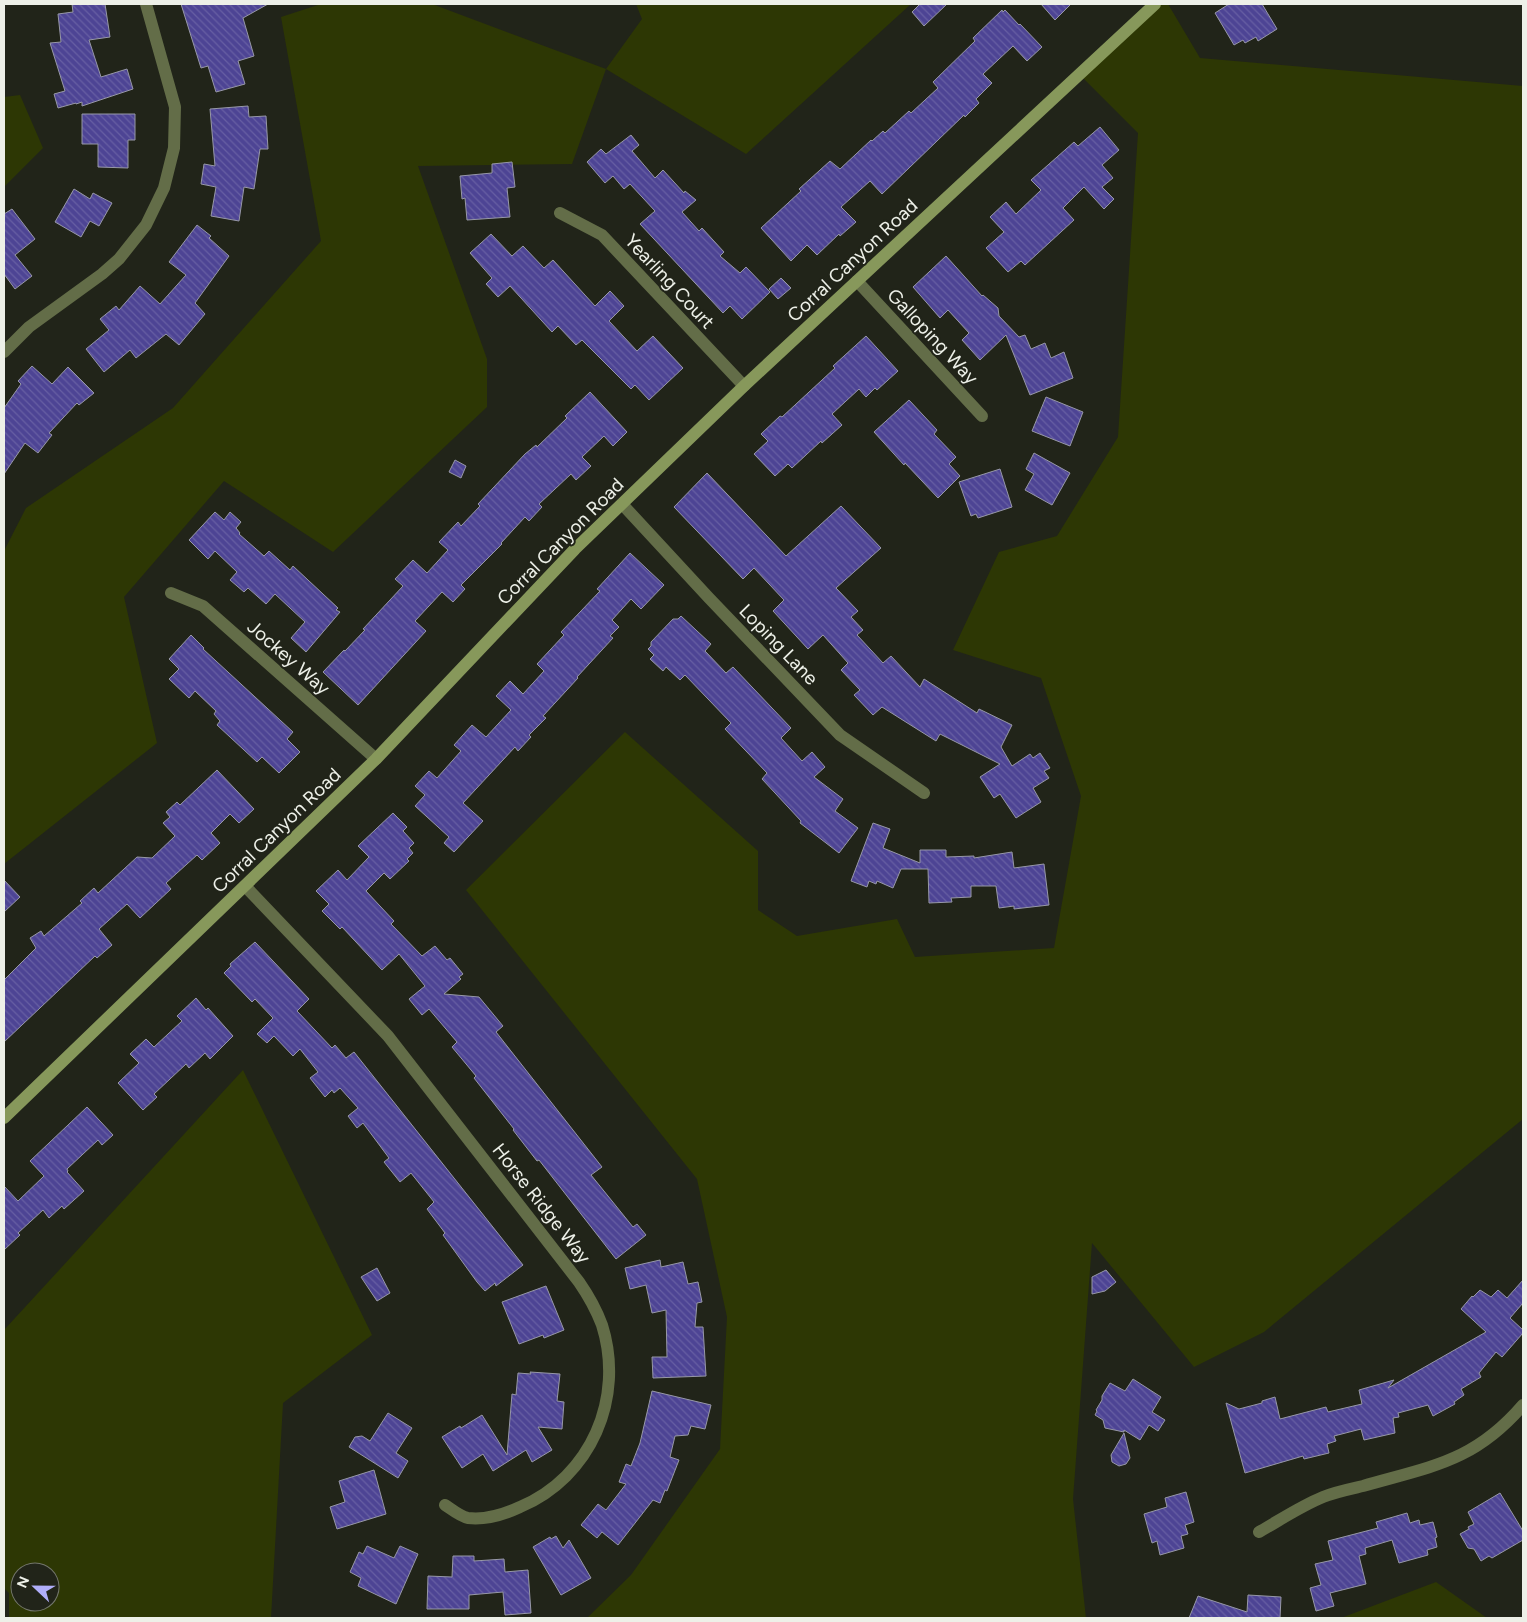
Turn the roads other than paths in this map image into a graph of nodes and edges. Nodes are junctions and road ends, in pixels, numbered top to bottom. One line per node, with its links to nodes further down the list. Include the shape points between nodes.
1 (146, 4): 5 (street, via 175,107 174,148 162,194 146,225 119,259 29,327)
2 (1155, 4): 4 (main road, Corral Canyon Road)
3 (560, 213): 6 (street, Yearling Court, via 602,235)
4 (857, 281): 6 (main road, Corral Canyon Road); 7 (street, Galloping Way)
5 (4, 352)
6 (744, 386): 8 (main road, Corral Canyon Road)
7 (982, 416)
8 (622, 504): 10 (main road, Corral Canyon Road, via 575,548); 11 (street, Loping Lane, via 840,735)
9 (171, 593): 10 (street, Jockey Way, via 203,606)
10 (376, 759): 12 (main road, Corral Canyon Road)
11 (924, 793)
12 (245, 886): 13 (main road, Corral Canyon Road); 15 (street, Horse Ridge Way, via 388,1036 579,1282 602,1326 610,1376 606,1402 592,1444 571,1472 543,1495 494,1516 467,1518)
13 (4, 1118)
14 (1523, 1405): 16 (street, via 1488,1440 1462,1456 1323,1497)
15 (445, 1505)
16 (1259, 1532)

